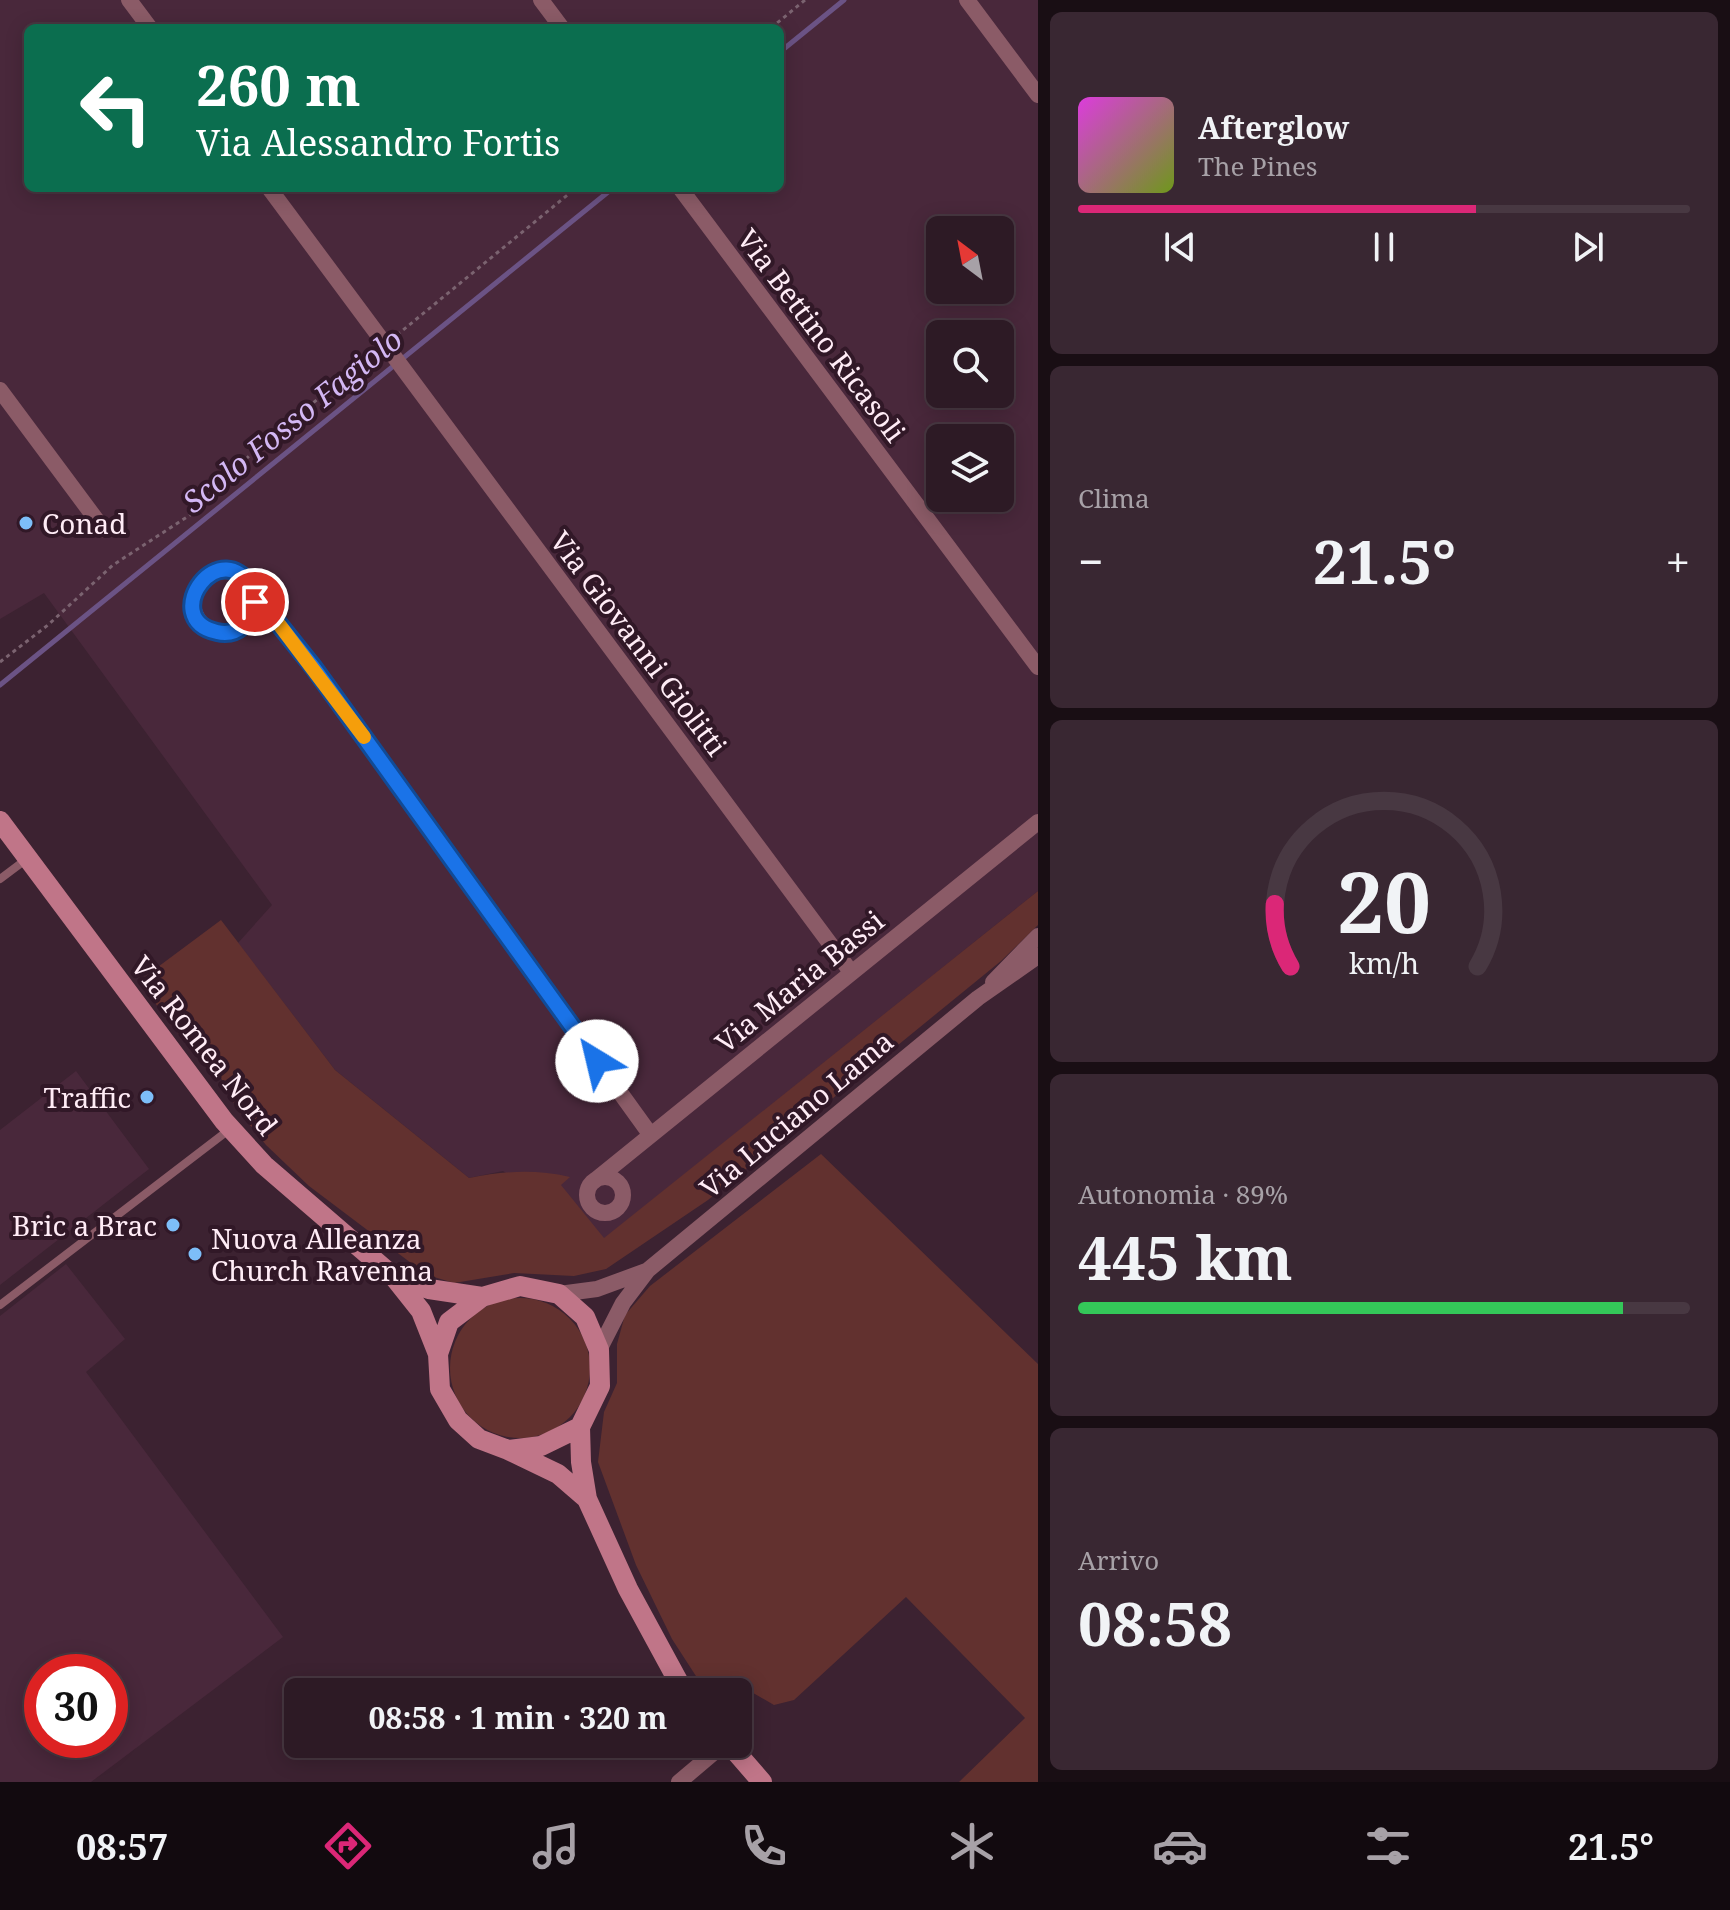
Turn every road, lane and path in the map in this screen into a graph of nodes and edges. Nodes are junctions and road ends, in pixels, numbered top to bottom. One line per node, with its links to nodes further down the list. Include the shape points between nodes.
1 (129, 0): 5 (street)
2 (541, 0): 6 (street)
3 (805, 0): 7 (path)
4 (967, 0): 8 (street)
5 (147, 24)
6 (559, 24)
7 (776, 24)
8 (1038, 95)
9 (272, 192): 12 (street, Via Giovanni Giolitti)
10 (571, 192): 12 (path)
11 (683, 192): 17 (street, Via Bettino Ricasoli)
12 (386, 344): 16 (path, via 255,450 190,515 113,565); 24 (street, Via Giovanni Giolitti)
13 (0, 390): 14 (street)
14 (104, 530)
15 (254, 593): 27 (street, via 314,668)
16 (0, 662)
17 (1038, 667)
18 (0, 821): 20 (main road, Via Romea Nord)
19 (1038, 822): 24 (street, Via Maria Bassi)
20 (28, 858): 21 (lane); 26 (main road, Via Romea Nord)
21 (0, 879)
22 (1038, 936): 25 (street, Via Luciano Lama)
23 (1038, 956): 25 (street, Via Luciano Lama)
24 (851, 972): 27 (street, Via Maria Bassi)
25 (978, 998): 29 (street, Via Luciano Lama)
26 (230, 1128): 30 (main road, Via Romea Nord, via 264,1165); 33 (lane)
27 (650, 1134): 28 (street, Via Maria Bassi)
28 (593, 1182)
29 (648, 1270): 31 (street, Via Luciano Lama, via 597,1289); 34 (street, Via Luciano Lama, via 623,1303)
30 (394, 1277): 32 (main road, Via Romea Nord); 35 (main road, Via Romea Nord, via 421,1311)
31 (559, 1294): 32 (main road, via 520,1286); 34 (main road, via 585,1317)
32 (482, 1297): 35 (main road, via 449,1322)
33 (0, 1305)
34 (599, 1350): 36 (main road, via 600,1386)
35 (438, 1354): 37 (main road, via 440,1389 458,1420 479,1439)
36 (580, 1427): 37 (main road, via 541,1446); 38 (main road)
37 (508, 1450): 38 (main road, via 558,1474)
38 (587, 1499): 39 (main road)
39 (676, 1678)
40 (709, 1758): 42 (street)
41 (739, 1758): 43 (main road)
42 (679, 1782)
43 (762, 1782)

